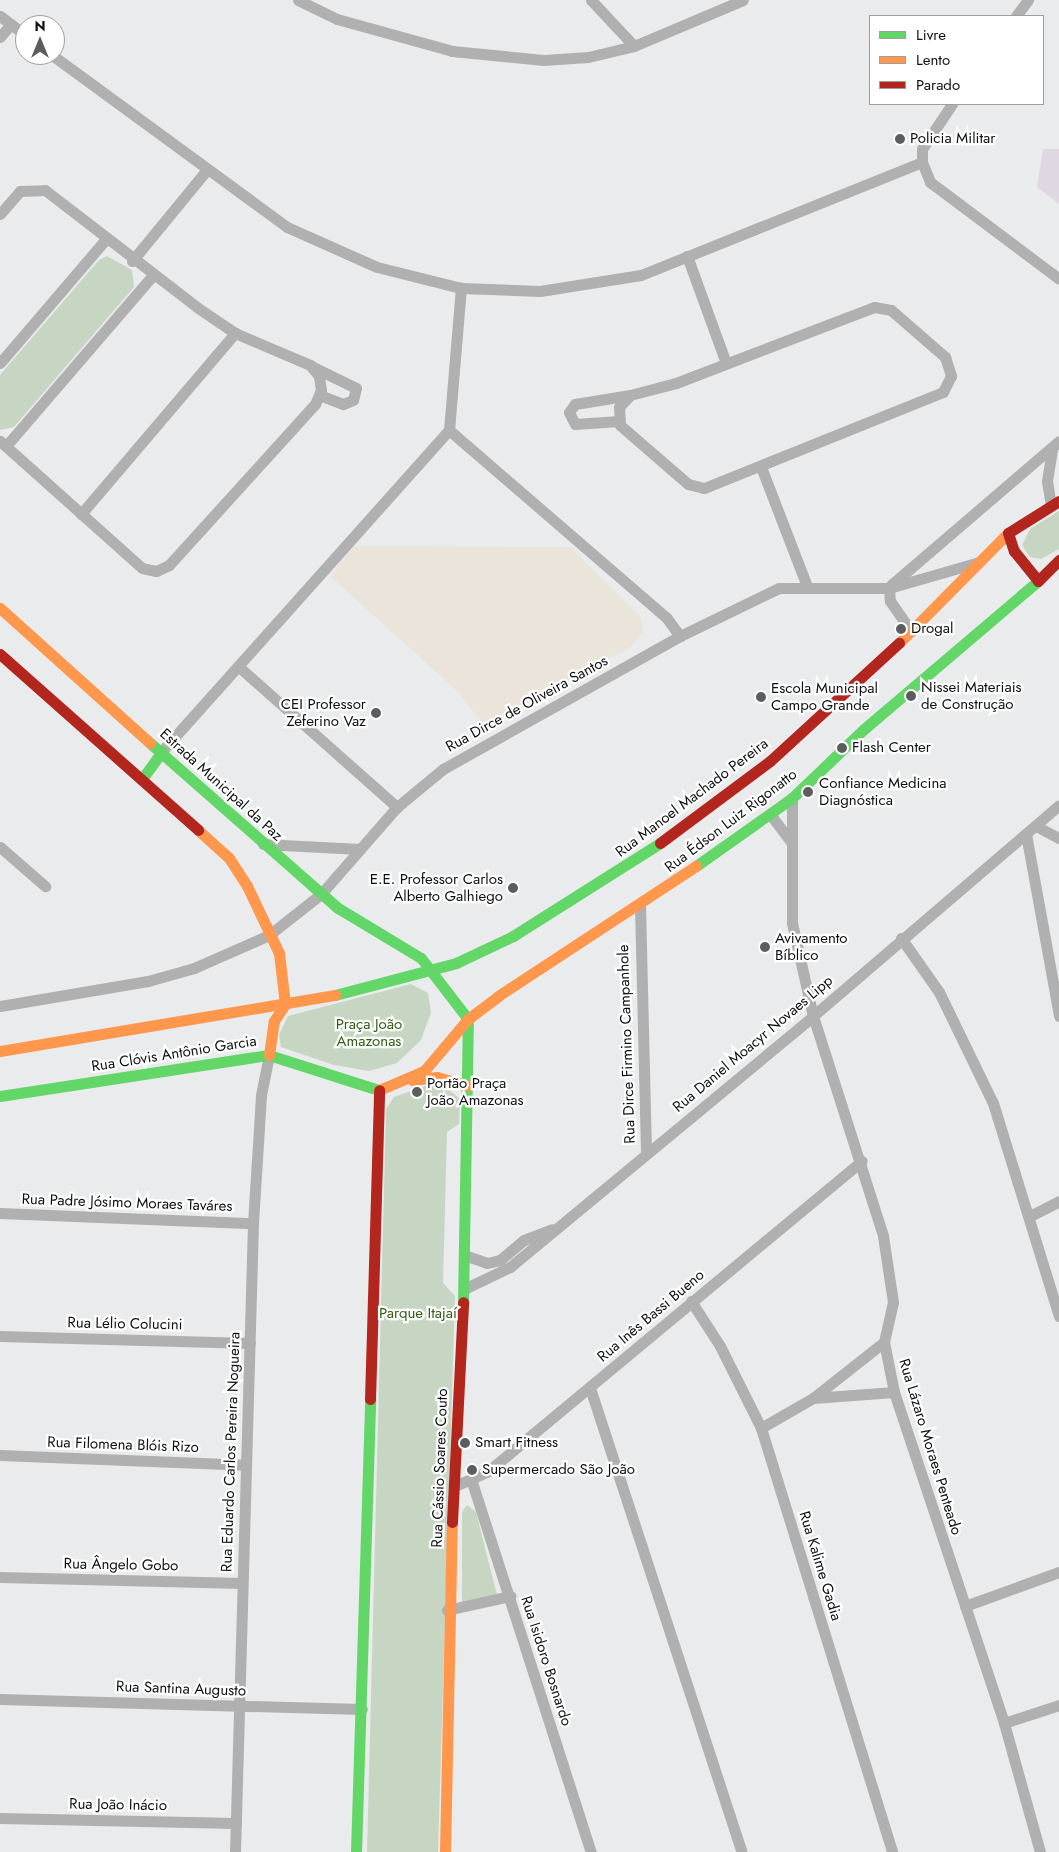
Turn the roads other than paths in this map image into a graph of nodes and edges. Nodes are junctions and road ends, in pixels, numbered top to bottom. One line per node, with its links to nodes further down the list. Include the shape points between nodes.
1 (298, 0): 10 (street, via 337,19 452,51 544,60 588,57)
2 (591, 0): 10 (street)
3 (744, 0): 10 (street)
4 (1028, 0): 5 (street)
5 (1017, 15)
6 (0, 16): 7 (street)
7 (11, 24): 8 (street); 9 (street)
8 (15, 27)
9 (0, 37)
10 (634, 46)
11 (65, 65): 14 (street)
12 (951, 105): 13 (street, via 922,149)
13 (922, 162): 17 (street); 20 (street, via 930,182)
14 (206, 171): 18 (street); 21 (street, via 258,209 318,243 377,267)
15 (0, 214): 16 (street, via 20,191 40,188)
16 (105, 240): 18 (street); 23 (street)
17 (687, 256): 21 (street, via 641,275 591,286 522,291); 24 (street)
18 (132, 261): 19 (street)
19 (152, 276): 22 (street); 30 (street)
20 (1059, 279)
21 (461, 288): 29 (street)
22 (235, 333): 25 (street); 34 (street)
23 (0, 363)
24 (726, 363): 27 (street, via 676,383); 32 (street, via 880,306 891,310 949,363 950,383 938,396)
25 (310, 365): 26 (street, via 319,376); 26 (street, via 356,388 353,400 343,404)
26 (320, 395): 34 (street, via 165,568 151,572 142,568)
27 (630, 395): 28 (street, via 619,407); 28 (street, via 575,404 569,412 575,424)
28 (619, 421): 32 (street, via 624,429 693,487 710,488)
29 (448, 430): 43 (street, via 666,617); 45 (street)
30 (3, 444): 34 (street)
31 (1057, 448): 33 (street, Rua Manoel Machado Pereira, via 1047,480); 40 (street, Rua Manoel Machado Pereira, via 896,578)
32 (761, 467): 39 (street)
33 (1055, 503): 35 (street, Rua Manoel Machado Pereira)
34 (81, 514)
35 (1008, 533): 37 (street, Rua Manoel Machado Pereira); 38 (street, via 1014,551)
36 (1059, 560): 38 (street, Rua Édson Luiz Rigonatto)
37 (981, 562): 40 (street, Rua Dirce de Oliveira Santos); 42 (street, Rua Manoel Machado Pereira, via 939,608)
38 (1038, 580): 48 (street, Rua Édson Luiz Rigonatto, via 864,729)
39 (807, 586): 40 (street, Rua Dirce de Oliveira Santos); 43 (street, Rua Dirce de Oliveira Santos, via 779,588)
40 (889, 588): 42 (street, via 890,601)
41 (0, 608): 46 (street, Estrada Municipal da Paz)
42 (911, 631): 66 (street, Rua Manoel Machado Pereira, via 770,761 652,849 513,936)
43 (680, 636): 50 (street, Rua Dirce de Oliveira Santos, via 473,750)
44 (0, 654): 47 (street)
45 (238, 666): 46 (street); 50 (street)
46 (162, 751): 47 (street); 56 (street, Estrada Municipal da Paz)
47 (142, 779): 64 (street, via 229,858 247,886)
48 (792, 798): 51 (street, Rua Édson Luiz Rigonatto); 55 (street, Rua Lázaro Moraes Penteado)
49 (1059, 805): 52 (street, Rua Daniel Moacyr Novaes Lipp)
50 (397, 807): 58 (street, Rua Dirce de Oliveira Santos)
51 (770, 814): 55 (street); 61 (street, Rua Édson Luiz Rigonatto)
52 (1036, 826): 53 (street, Rua Daniel Moacyr Novaes Lipp); 54 (street)
53 (1026, 834): 65 (street, Rua Daniel Moacyr Novaes Lipp); 70 (street)
54 (1059, 838)
55 (791, 842): 69 (street, Rua Lázaro Moraes Penteado, via 792,923)
56 (263, 844): 58 (street); 60 (street, Estrada Municipal da Paz)
57 (0, 847): 59 (street)
58 (360, 849): 60 (street, Rua Dirce de Oliveira Santos)
59 (45, 886)
60 (321, 894): 64 (street, Rua Dirce de Oliveira Santos); 66 (street, Estrada Municipal da Paz, via 338,908 409,949)
61 (640, 906): 62 (street, Rua Édson Luiz Rigonatto); 63 (street, Rua Dirce Firmino Campanhole)
62 (622, 917): 63 (street, Rua Dirce Firmino Campanhole); 71 (street, Rua Édson Luiz Rigonatto)
63 (638, 934): 78 (street, Rua Dirce Firmino Campanhole)
64 (270, 935): 67 (street, via 282,963); 68 (street, Rua Dirce de Oliveira Santos, via 194,968 148,981)
65 (901, 938): 69 (street, Rua Daniel Moacyr Novaes Lipp); 82 (street, via 939,992 970,1049 993,1103)
66 (430, 972): 67 (street, Rua Manoel Machado Pereira, via 364,990); 71 (street, Estrada Municipal da Paz)
67 (285, 1004): 72 (street, Rua Clóvis Antônio Garcia); 73 (street, via 274,1021)
68 (0, 1006)
69 (813, 1016): 78 (street, Rua Daniel Moacyr Novaes Lipp); 79 (street, Rua Lázaro Moraes Penteado)
70 (1059, 1016)
71 (468, 1019): 74 (street, Rua Édson Luiz Rigonatto, via 442,1054); 75 (street, Rua Cássio Soares Couto)
72 (0, 1051)
73 (270, 1054): 76 (street, Rua Clóvis Antônio Garcia); 77 (street, Rua Clóvis Antônio Garcia); 83 (street, Rua Eduardo Carlos Pereira Nogueira, via 261,1095)
74 (410, 1080): 75 (street, via 437,1077); 76 (street)
75 (468, 1086): 85 (street, Rua Cássio Soares Couto)
76 (378, 1090): 109 (street)
77 (0, 1096)
78 (646, 1152): 84 (street, Rua Daniel Moacyr Novaes Lipp)
79 (862, 1161): 87 (street, Rua Inês Bassi Bueno); 91 (street, Rua Lázaro Moraes Penteado, via 892,1282 893,1302)
80 (1059, 1201): 82 (street)
81 (0, 1213): 83 (street, Rua Padre Jósimo Moraes Taváres)
82 (1030, 1216): 88 (street)
83 (253, 1223): 90 (street, Rua Eduardo Carlos Pereira Nogueira)
84 (556, 1228): 85 (street, Rua Daniel Moacyr Novaes Lipp, via 524,1240 500,1260 487,1263); 86 (street, Rua Daniel Moacyr Novaes Lipp, via 499,1275)
85 (464, 1255): 86 (street, Rua Cássio Soares Couto)
86 (464, 1289): 99 (street, Rua Cássio Soares Couto)
87 (692, 1301): 92 (street, Rua Inês Bassi Bueno); 95 (street, Rua Kalime Gadia, via 720,1346)
88 (1059, 1316)
89 (0, 1336): 90 (street, Rua Lélio Colucini)
90 (250, 1342): 97 (street, Rua Eduardo Carlos Pereira Nogueira)
91 (884, 1342): 93 (street, Rua Lázaro Moraes Penteado); 94 (street)
92 (590, 1388): 98 (street, Rua Inês Bassi Bueno, via 487,1472); 117 (street)
93 (894, 1392): 94 (street); 104 (street, Rua Lázaro Moraes Penteado)
94 (813, 1398): 95 (street)
95 (762, 1428): 118 (street, Rua Kalime Gadia)
96 (0, 1455): 97 (street, Rua Filomena Blóis Rizo)
97 (245, 1465): 102 (street, Rua Eduardo Carlos Pereira Nogueira)
98 (471, 1479): 99 (street, Rua Inês Bassi Bueno); 103 (street, Rua Isidoro Bosnardo)
99 (455, 1486): 105 (street, Rua Cássio Soares Couto)
100 (1059, 1572): 104 (street)
101 (0, 1577): 102 (street, Rua Ângelo Gobo)
102 (242, 1583): 107 (street, Rua Eduardo Carlos Pereira Nogueira)
103 (510, 1596): 105 (street); 116 (street, Rua Isidoro Bosnardo)
104 (965, 1606): 110 (street, Rua Lázaro Moraes Penteado)
105 (447, 1610): 115 (street, Rua Cássio Soares Couto)
106 (0, 1699): 107 (street, Rua Santina Augusto)
107 (241, 1705): 109 (street, Rua Santina Augusto); 112 (street, Rua Eduardo Carlos Pereira Nogueira)
108 (1059, 1705): 110 (street)
109 (362, 1708): 114 (street)
110 (1004, 1723): 119 (street, Rua Lázaro Moraes Penteado)
111 (0, 1818): 112 (street, Rua João Inácio)
112 (236, 1823): 113 (street, Rua Eduardo Carlos Pereira Nogueira)
113 (235, 1852)
114 (356, 1852)
115 (445, 1852)
116 (591, 1852)
117 (742, 1852)
118 (892, 1852)
119 (1040, 1852)

